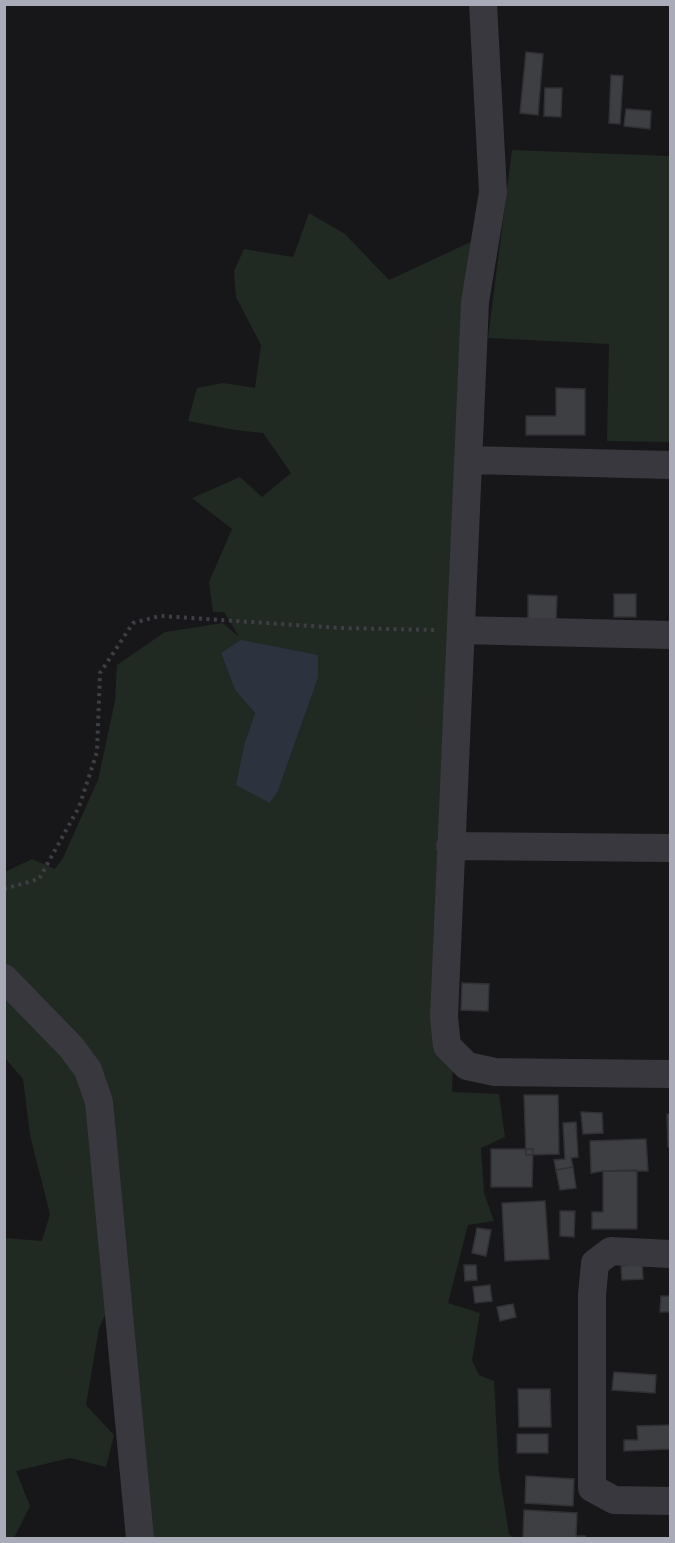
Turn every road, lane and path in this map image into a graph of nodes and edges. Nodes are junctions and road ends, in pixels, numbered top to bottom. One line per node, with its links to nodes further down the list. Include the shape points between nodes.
1 (483, 4): 2 (street, via 493,192 475,302)
2 (469, 460): 3 (street); 4 (street)
3 (670, 465)
4 (460, 630): 5 (street); 6 (street); 8 (path, via 340,628 160,616 133,623 100,673 97,752 78,807 39,879)
5 (670, 635)
6 (450, 846): 7 (street); 10 (street, via 444,1017 447,1046 467,1066 495,1072)
7 (670, 848)
8 (4, 889)
9 (4, 978): 13 (street, via 72,1048 88,1070 99,1102)
10 (670, 1074)
11 (670, 1254): 12 (street, via 611,1251 595,1263 592,1488 614,1500)
12 (670, 1501)
13 (140, 1539)

